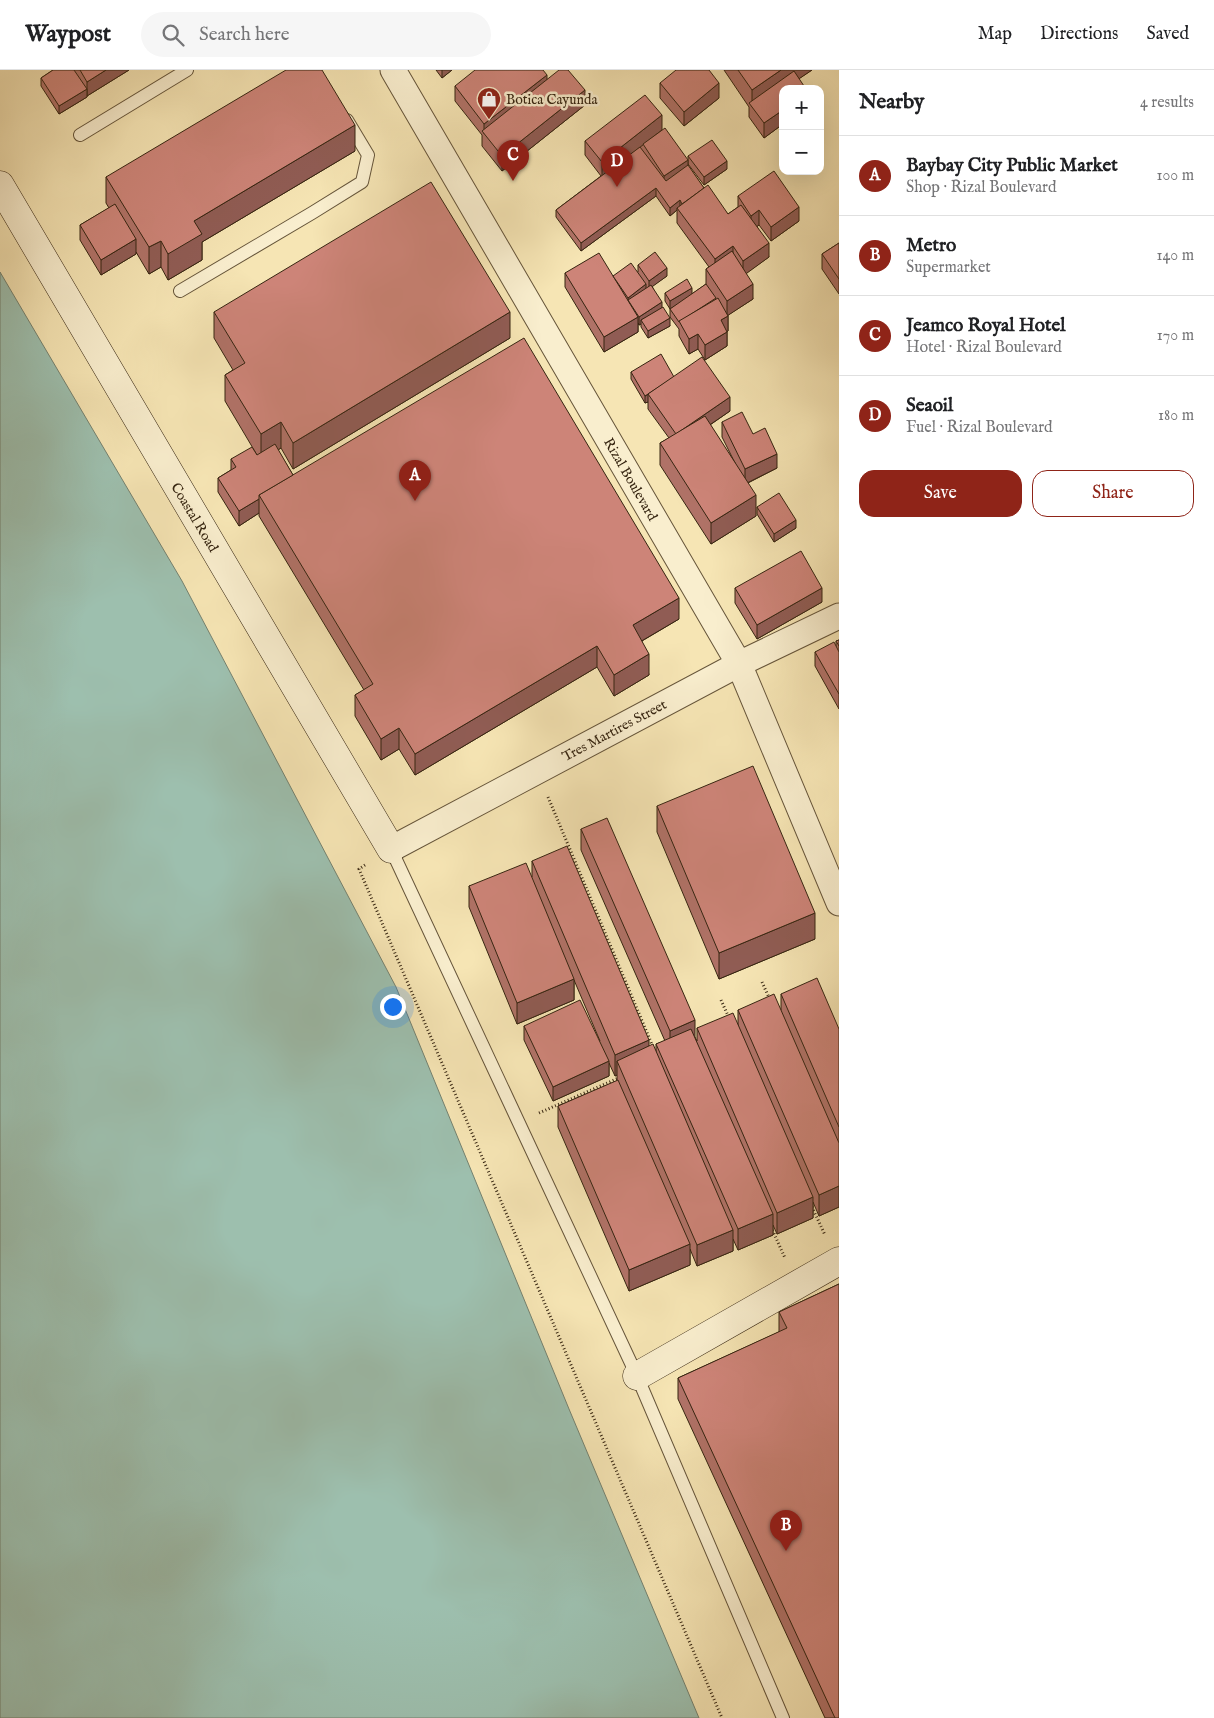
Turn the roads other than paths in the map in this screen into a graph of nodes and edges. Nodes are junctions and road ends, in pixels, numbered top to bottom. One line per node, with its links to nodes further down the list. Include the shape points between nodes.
1 (187, 70): 4 (lane)
2 (393, 70): 8 (street, Rizal Boulevard)
3 (343, 112): 6 (lane, via 368,155 362,182)
4 (80, 134)
5 (0, 186): 9 (street, Coastal Road)
6 (180, 291)
7 (839, 616): 8 (street, Tres Martires Street)
8 (738, 664): 9 (street, Tres Martires Street); 10 (street, Rizal Boulevard)
9 (391, 849): 12 (lane)
10 (839, 903)
11 (838, 1262): 12 (street)
12 (637, 1376): 13 (lane)
13 (783, 1718)

